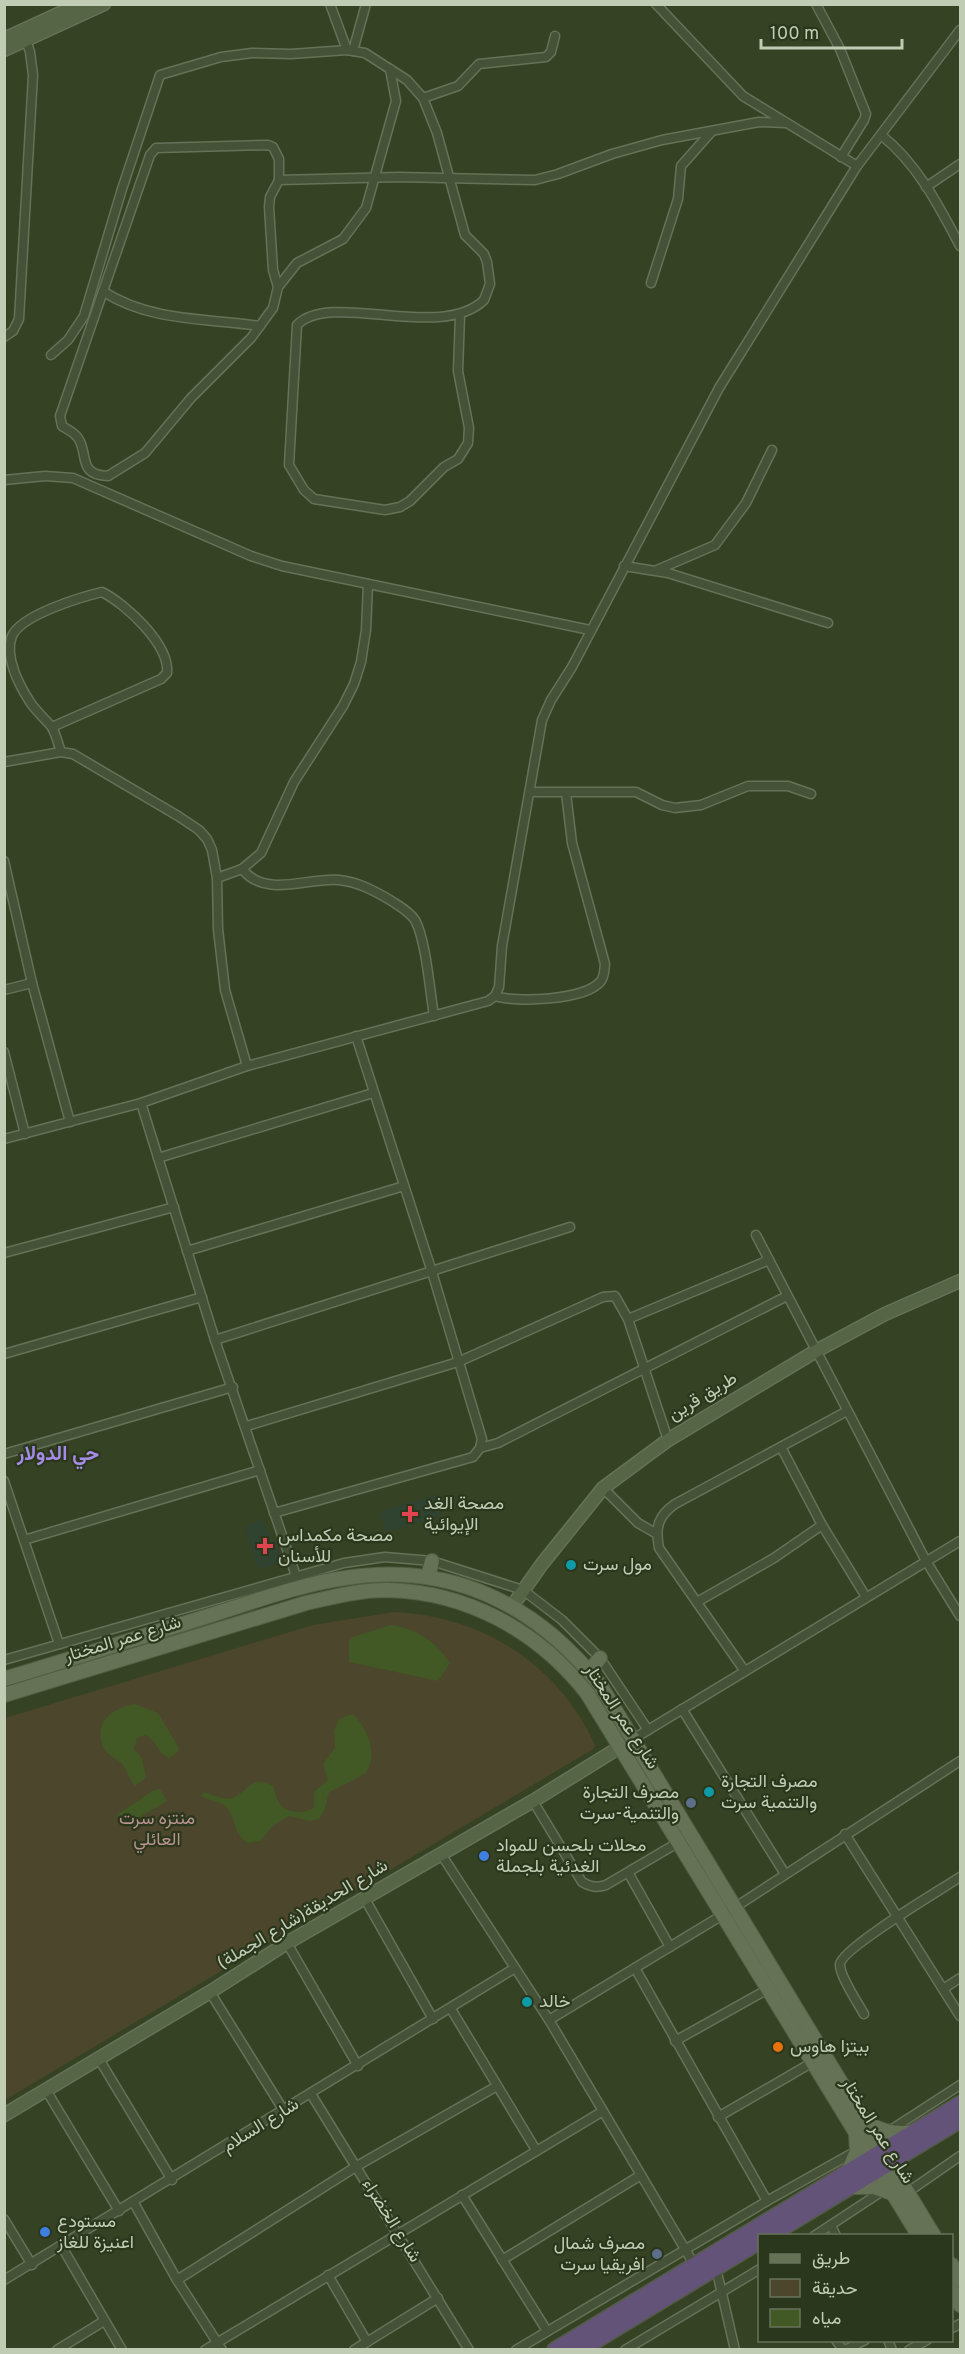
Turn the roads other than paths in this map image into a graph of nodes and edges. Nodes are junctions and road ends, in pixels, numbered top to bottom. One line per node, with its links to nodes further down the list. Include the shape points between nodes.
1 (80, 4): 9 (street)
2 (104, 4): 10 (street)
3 (330, 4): 12 (street)
4 (366, 4): 12 (street)
5 (656, 4): 15 (street, via 728,82)
6 (816, 4): 18 (street, via 840,49 866,114)
7 (960, 30): 17 (street)
8 (555, 36): 14 (street, via 546,57 479,64 458,86)
9 (4, 39)
10 (26, 40): 11 (street); 31 (street, via 33,75 18,319 13,331)
11 (4, 50)
12 (350, 50): 13 (street, via 365,53); 32 (street, via 221,57 160,75 84,316 80,326)
13 (390, 69): 14 (street); 21 (street, via 396,101)
14 (423, 98): 22 (street)
15 (784, 123): 16 (street, via 759,122); 18 (street)
16 (712, 131): 22 (street, via 612,154 535,180); 26 (street, via 681,166 678,199)
17 (881, 135): 20 (street); 24 (street, via 900,151)
18 (840, 156): 20 (street)
19 (960, 164): 24 (street)
20 (857, 166): 35 (street, via 719,388)
21 (374, 178): 22 (street); 23 (street); 27 (street, via 366,208 343,239 297,263)
22 (449, 178): 29 (street, via 465,235 484,254 489,270 484,300)
23 (279, 180): 27 (street, via 268,207); 28 (street, via 279,159 268,145 156,148 150,154)
24 (926, 187): 25 (street)
25 (960, 246)
26 (651, 283)
27 (278, 287): 30 (street, via 273,308)
28 (104, 292): 30 (street, via 122,304 146,312); 30 (street, via 60,416 62,426 78,438 85,464 102,476 115,473 145,453)
29 (460, 315): 29 (street, via 459,386 469,428 464,453 400,507 385,510 314,499 289,465 297,325 316,314)
30 (260, 326)
31 (4, 337)
32 (51, 355)
33 (772, 450): 36 (street, via 746,503 715,546)
34 (4, 480): 37 (street, via 73,478 251,556)
35 (624, 566): 36 (street); 39 (street)
36 (656, 570): 38 (street)
37 (368, 584): 39 (street); 47 (street, via 366,630 354,684 294,782 266,846)
38 (828, 623)
39 (591, 630): 43 (street, via 542,720)
40 (52, 727): 40 (street, via 29,701 20,682 11,660 12,636 22,624 38,615 102,592 115,599 157,641 167,659 167,673 161,680); 41 (street)
41 (61, 752): 42 (street); 48 (street, via 82,758 199,830 212,850)
42 (4, 762)
43 (530, 792): 44 (street); 51 (street)
44 (566, 793): 45 (street, via 636,792 662,806 675,808 701,805 748,786 788,786); 51 (street, via 572,843 604,976 600,983 581,992 530,1002)
45 (811, 794)
46 (4, 861): 49 (street)
47 (242, 869): 48 (street); 52 (street, via 249,878 263,884 336,880 355,883 408,911 418,928)
48 (217, 878): 55 (street, via 225,990)
49 (32, 982): 50 (street); 58 (street)
50 (4, 990)
51 (495, 996): 52 (street)
52 (434, 1016): 53 (street)
53 (356, 1036): 55 (street); 56 (street)
54 (4, 1052): 59 (street)
55 (247, 1066): 57 (street)
56 (373, 1093): 61 (street); 62 (street)
57 (141, 1103): 58 (street); 61 (street)
58 (70, 1122): 59 (street)
59 (25, 1134): 60 (street)
60 (4, 1139)
61 (158, 1158): 63 (street)
62 (404, 1186): 66 (street); 69 (street)
63 (174, 1207): 66 (street); 67 (street)
64 (570, 1227): 69 (street)
65 (756, 1235): 68 (street)
66 (187, 1251): 72 (street)
67 (4, 1253)
68 (769, 1260): 71 (street); 73 (street)
69 (432, 1272): 74 (street); 77 (street)
70 (960, 1281): 75 (street, طريق قرين, via 885,1314)
71 (787, 1296): 75 (street); 78 (street)
72 (202, 1297): 74 (street); 76 (street)
73 (628, 1319): 77 (street, via 615,1296 603,1297); 78 (street)
74 (215, 1340): 79 (street)
75 (816, 1351): 80 (street); 82 (street, طريق قرين)
76 (4, 1354)
77 (458, 1362): 81 (street); 83 (street, via 482,1439)
78 (644, 1369): 82 (street); 83 (street, via 498,1443)
79 (233, 1387): 81 (street); 85 (street)
80 (847, 1411): 84 (street); 97 (street)
81 (247, 1426): 86 (street)
82 (668, 1440): 88 (street, طريق قرين)
83 (480, 1448): 91 (street, via 473,1457)
84 (781, 1448): 92 (street); 93 (street, via 670,1508 658,1520)
85 (4, 1454)
86 (260, 1470): 91 (street); 94 (street)
87 (4, 1481): 89 (street)
88 (603, 1488): 93 (street, via 638,1523); 100 (street, طريق قرين)
89 (14, 1509): 90 (street); 94 (street)
90 (4, 1512)
91 (274, 1513): 98 (street)
92 (822, 1525): 101 (street); 102 (street)
93 (657, 1534): 102 (street, via 659,1548)
94 (24, 1540): 105 (street)
95 (960, 1541): 97 (street)
96 (432, 1561): 98 (street, via 385,1557); 99 (main road); 100 (street)
97 (926, 1561): 101 (street); 104 (street)
98 (296, 1576): 105 (street)
99 (428, 1577): 103 (main road, via 469,1587); 110 (main road, via 386,1574 333,1580)
100 (523, 1590): 103 (street, طريق قرين); 106 (street, via 562,1620)
101 (866, 1597): 108 (street)
102 (697, 1602): 108 (street)
103 (513, 1605): 109 (main road, via 549,1630)
104 (960, 1616)
105 (59, 1644): 107 (street)
106 (600, 1658): 109 (main road); 113 (street)
107 (4, 1660)
108 (744, 1670): 112 (street)
109 (590, 1672): 114 (main road)
110 (4, 1679)
111 (4, 1695): 115 (main road, شارع عمر المختار, via 306,1603 348,1593 427,1593 484,1611 539,1643 565,1665 587,1693)
112 (682, 1709): 113 (street); 123 (street)
113 (648, 1730): 114 (street)
114 (633, 1739): 115 (street); 120 (main road)
115 (620, 1747): 117 (street, شارع الحديقة(شارع الجملة)); 119 (main road, شارع عمر المختار)
116 (960, 1761): 118 (street)
117 (533, 1801): 121 (street, شارع الحديقة(شارع الجملة)); 122 (street, via 582,1882 598,1888)
118 (845, 1834): 123 (street); 127 (street)
119 (679, 1842): 120 (main road, شارع عمر المختار); 122 (street)
120 (692, 1851): 126 (main road)
121 (441, 1854): 125 (street, شارع الحديقة(شارع الجملة)); 130 (street)
122 (629, 1874): 129 (street)
123 (785, 1874): 126 (street)
124 (960, 1877): 127 (street)
125 (365, 1899): 128 (street, شارع الحديقة(شارع الجملة)); 139 (street)
126 (729, 1911): 129 (street); 133 (main road, شارع عمر المختار); 155 (main road)
127 (897, 1918): 134 (street); 137 (street, via 840,1960 840,1970)
128 (287, 1943): 135 (street, شارع الحديقة(شارع الجملة)); 144 (street)
129 (670, 1947): 131 (street)
130 (515, 1968): 136 (street, شارع السلام); 140 (street)
131 (635, 1968): 140 (street); 141 (street)
132 (960, 1978): 134 (street)
133 (768, 1989): 141 (street); 143 (main road, شارع عمر المختار)
134 (943, 1989): 138 (street)
135 (210, 1992): 142 (street, شارع الحديقة(شارع الجملة)); 150 (street)
136 (451, 2009): 139 (street, شارع السلام); 146 (street)
137 (864, 2014)
138 (960, 2016)
139 (433, 2019): 144 (street, شارع السلام)
140 (549, 2020): 151 (street)
141 (675, 2042): 153 (street)
142 (99, 2059): 147 (street, شارع الحديقة(شارع الجملة)); 164 (street)
143 (813, 2062): 153 (street); 155 (main road, شارع عمر المختار)
144 (358, 2066): 148 (street, شارع السلام)
145 (960, 2085): 156 (street)
146 (497, 2086): 158 (street); 162 (street)
147 (46, 2091): 152 (street, شارع الحديقة(شارع الجملة)); 170 (street)
148 (311, 2094): 150 (street, شارع السلام); 162 (street, شارع الخضراء)
149 (960, 2103): 157 (highway)
150 (284, 2111): 164 (street, شارع السلام)
151 (603, 2111): 158 (street); 163 (street)
152 (4, 2115)
153 (718, 2116): 168 (street)
154 (960, 2120): 157 (highway)
155 (860, 2125): 156 (main road); 159 (main road); 161 (main road, شارع عمر المختار)
156 (889, 2131): 157 (main road)
157 (916, 2139): 161 (highway); 166 (main road)
158 (536, 2151): 167 (street)
159 (857, 2151): 165 (main road); 168 (street)
160 (960, 2159): 166 (street)
161 (882, 2160): 165 (highway); 166 (main road, شارع عمر المختار)
162 (357, 2166): 173 (street, شارع الخضراء); 189 (street)
163 (641, 2175): 181 (street); 182 (street)
164 (172, 2180): 169 (street, شارع السلام)
165 (849, 2180): 166 (main road); 174 (highway); 184 (highway)
166 (898, 2191): 172 (street); 177 (main road, شارع عمر المختار); 178 (main road)
167 (462, 2195): 173 (street); 182 (street)
168 (766, 2201): 181 (street)
169 (134, 2203): 170 (street, شارع السلام); 189 (street)
170 (119, 2211): 180 (street, شارع السلام)
171 (4, 2219): 183 (street)
172 (831, 2225): 175 (street); 176 (street)
173 (398, 2232): 187 (street); 191 (street, شارع الخضراء)
174 (770, 2234)
175 (816, 2234)
176 (836, 2234)
177 (920, 2234)
178 (933, 2234)
179 (758, 2242): 185 (highway)
180 (63, 2247): 183 (street, شارع السلام); 192 (street)
181 (685, 2250): 184 (street); 193 (street)
182 (502, 2260): 193 (street)
183 (32, 2265): 188 (street, شارع السلام)
184 (696, 2266): 205 (highway)
185 (716, 2268): 190 (street); 206 (highway)
186 (758, 2270): 190 (street)
187 (328, 2275): 194 (street); 197 (street)
188 (4, 2280)
189 (177, 2280): 197 (street)
190 (722, 2292): 198 (street); 208 (street)
191 (438, 2298): 194 (street); 203 (street, شارع الخضراء)
192 (104, 2321): 199 (street); 200 (street)
193 (548, 2331): 204 (street)
194 (367, 2342): 202 (street)
195 (860, 2342): 209 (street)
196 (923, 2342): 210 (street)
197 (219, 2346): 201 (street)
198 (635, 2347): 207 (street)
199 (57, 2349)
200 (122, 2349)
201 (205, 2349)
202 (354, 2349)
203 (469, 2349)
204 (516, 2349)
205 (555, 2349)
206 (580, 2349)
207 (625, 2349)
208 (735, 2349)
209 (844, 2349)
210 (909, 2349)

